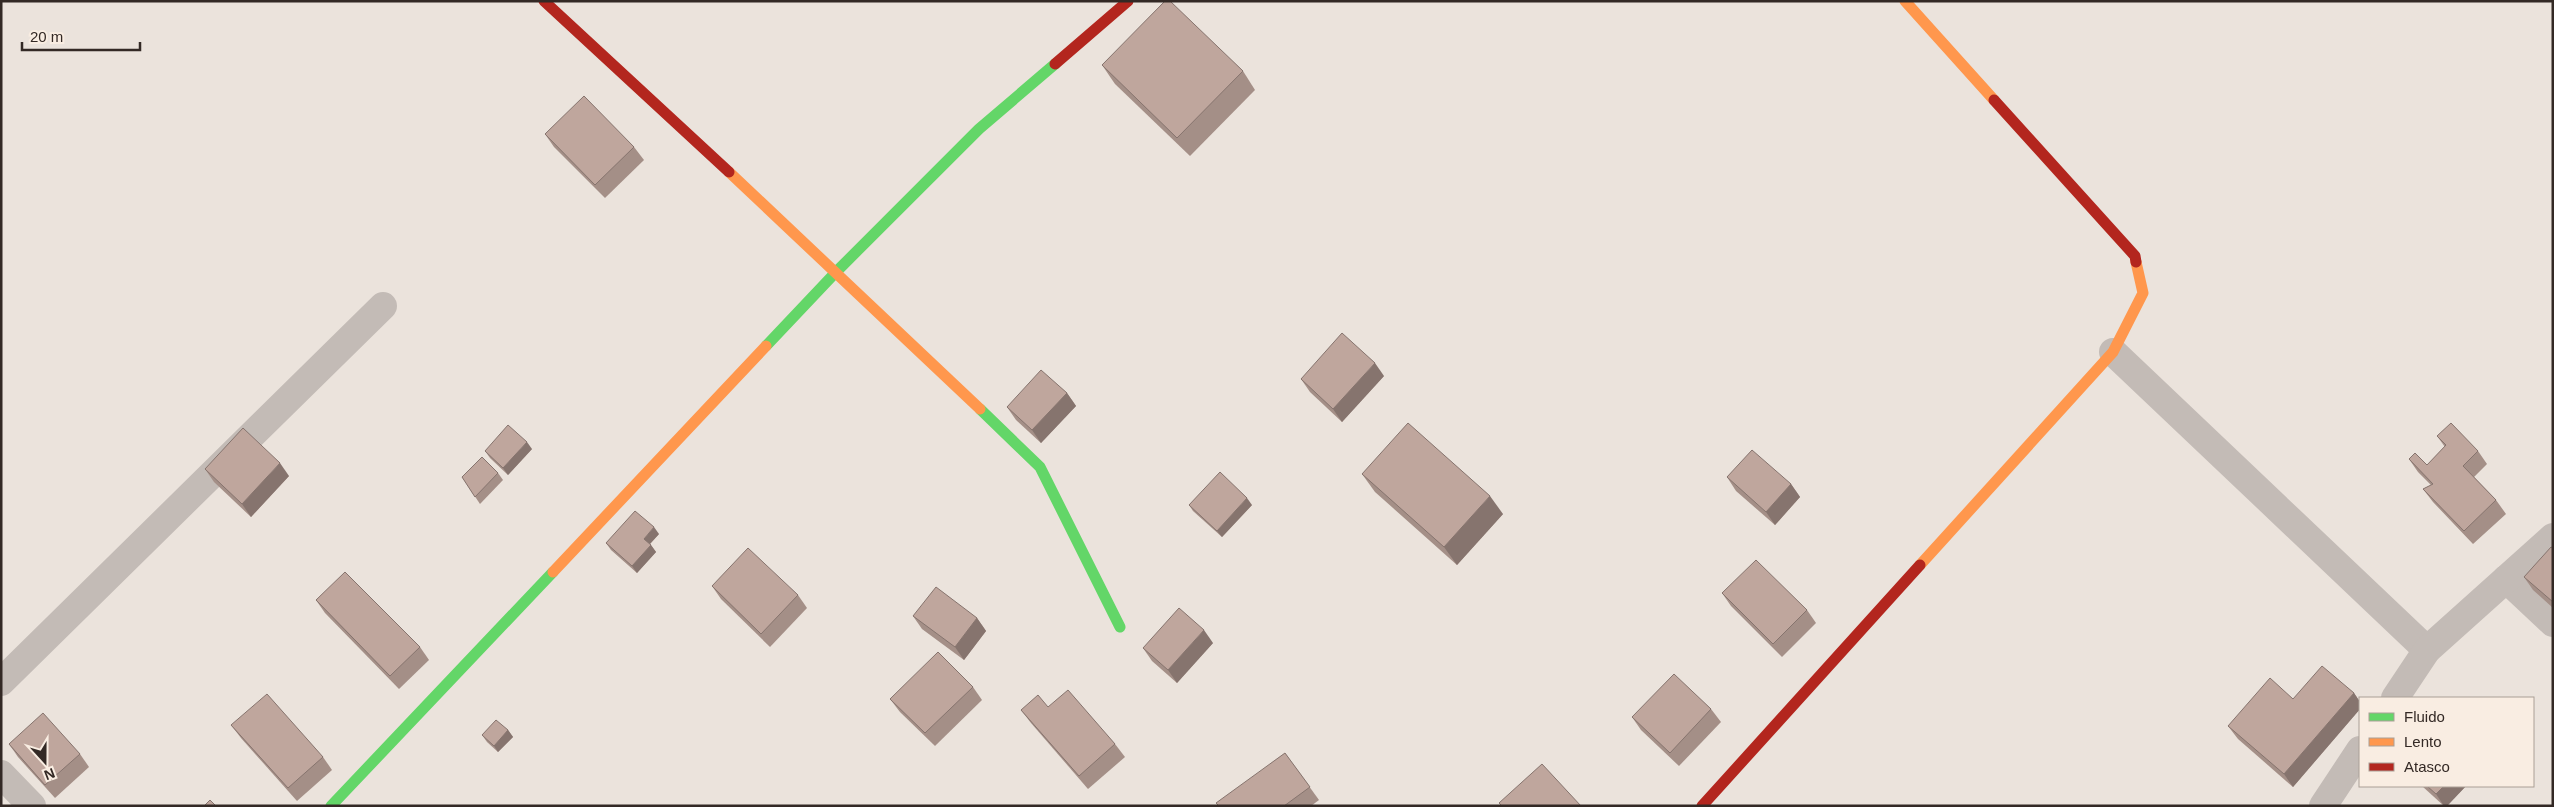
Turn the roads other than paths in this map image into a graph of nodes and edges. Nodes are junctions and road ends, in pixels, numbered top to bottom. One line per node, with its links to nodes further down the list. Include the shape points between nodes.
1 (544, 1): 4 (street)
2 (1128, 1): 4 (street, via 979,129)
3 (1905, 1): 6 (street, via 2134,256 2143,293)
4 (836, 272): 10 (street, via 1040,467); 17 (street)
5 (383, 306): 12 (street)
6 (2113, 352): 11 (street); 18 (street)
7 (2553, 537): 8 (street)
8 (2506, 579): 9 (street); 11 (street)
9 (2553, 623)
10 (1120, 627)
11 (2427, 650): 13 (street)
12 (1, 682)
13 (2396, 697)
14 (2359, 752): 19 (street)
15 (1, 774): 16 (street)
16 (32, 806)
17 (331, 806)
18 (1702, 806)
19 (2323, 806)

